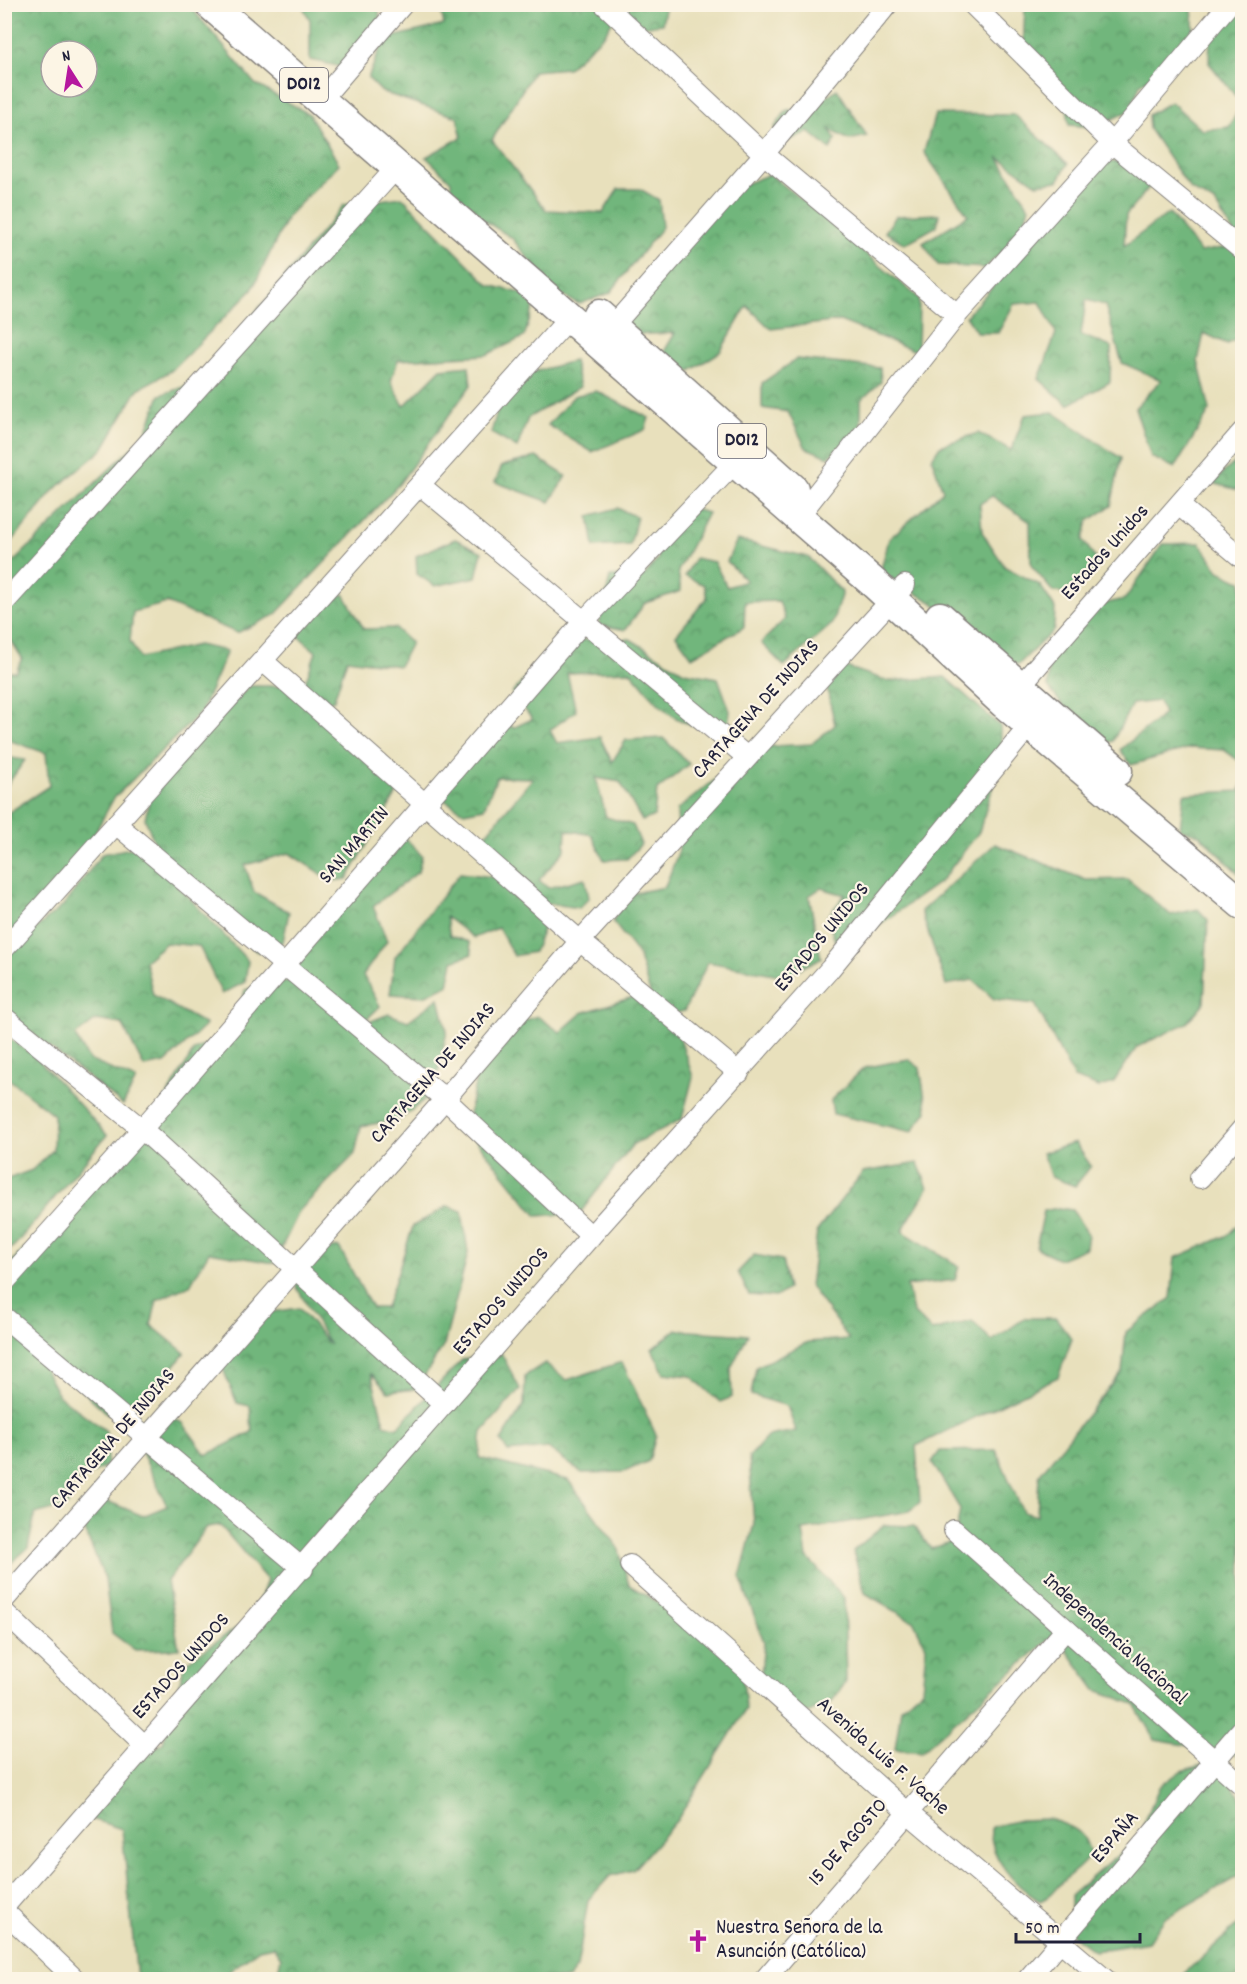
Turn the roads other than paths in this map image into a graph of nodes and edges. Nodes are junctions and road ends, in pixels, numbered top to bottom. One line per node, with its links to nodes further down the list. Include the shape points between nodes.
1 (210, 4): 8 (main road, D012)
2 (241, 4): 8 (main road, D012)
3 (403, 4): 8 (street)
4 (604, 4): 10 (street)
5 (888, 4): 10 (street)
6 (972, 4): 9 (street)
7 (1229, 4): 9 (street)
8 (327, 93): 11 (main road, D012); 15 (main road, D012)
9 (1112, 143): 12 (street); 13 (street)
10 (764, 154): 13 (street); 15 (street)
11 (398, 166): 14 (main road, D012); 23 (street)
12 (1242, 250)
13 (957, 315): 20 (street)
14 (570, 317): 17 (main road, D012); 18 (street)
15 (612, 327): 17 (main road, D012)
16 (1242, 432): 19 (street, Estados Unidos)
17 (742, 455): 20 (main road, D012); 24 (street, SAN MARTIN)
18 (420, 485): 24 (street); 25 (street)
19 (1180, 506): 21 (street); 26 (street, Estados Unidos)
20 (804, 510): 22 (main road, D012)
21 (1242, 558)
22 (898, 592): 26 (main road, D012); 28 (street, CARTAGENA DE INDIAS)
23 (4, 603)
24 (584, 621): 28 (street); 29 (street, SAN MARTIN)
25 (263, 661): 29 (street); 30 (street)
26 (1011, 695): 27 (main road, D012); 31 (main road, D012)
27 (1030, 726): 32 (main road, D012); 37 (street, ESTADOS UNIDOS)
28 (747, 757): 33 (street, CARTAGENA DE INDIAS)
29 (425, 803): 33 (street); 35 (street, SAN MARTIN)
30 (116, 824): 34 (street); 35 (street)
31 (1242, 877)
32 (1242, 904)
33 (580, 941): 37 (street); 38 (street, CARTAGENA DE INDIAS)
34 (4, 950)
35 (284, 964): 38 (street); 39 (street, SAN MARTIN)
36 (4, 1017): 39 (street)
37 (739, 1073): 42 (street, ESTADOS UNIDOS)
38 (445, 1100): 42 (street); 43 (street, CARTAGENA DE INDIAS)
39 (142, 1129): 43 (street); 44 (street, SAN MARTIN)
40 (1242, 1129): 41 (street)
41 (1200, 1178)
42 (591, 1236): 46 (street, ESTADOS UNIDOS)
43 (297, 1267): 46 (street); 47 (street, CARTAGENA DE INDIAS)
44 (4, 1283)
45 (4, 1317): 47 (street)
46 (444, 1404): 50 (street, ESTADOS UNIDOS)
47 (148, 1437): 50 (street); 51 (street, CARTAGENA DE INDIAS)
48 (954, 1530): 53 (street, Independencia Nacional)
49 (630, 1565): 58 (street, Avenida Luis F. Vache)
50 (303, 1569): 55 (street, ESTADOS UNIDOS)
51 (4, 1600)
52 (4, 1612): 55 (street)
53 (1066, 1629): 56 (street, Independencia Nacional); 58 (street, 15 DE AGOSTO)
54 (1242, 1729): 56 (street, ESPAÑA)
55 (144, 1745): 59 (street, ESTADOS UNIDOS)
56 (1215, 1761): 57 (street, Independencia Nacional); 61 (street, ESPAÑA)
57 (1242, 1785)
58 (907, 1812): 61 (street, Avenida Luis F. Vache); 62 (street, 15 DE AGOSTO)
59 (4, 1907)
60 (4, 1911): 63 (street)
61 (1060, 1941): 64 (street, ESPAÑA); 65 (street, Avenida Luis F. Vache)
62 (765, 1979)
63 (76, 1980)
64 (1027, 1980)
65 (1106, 1980)

